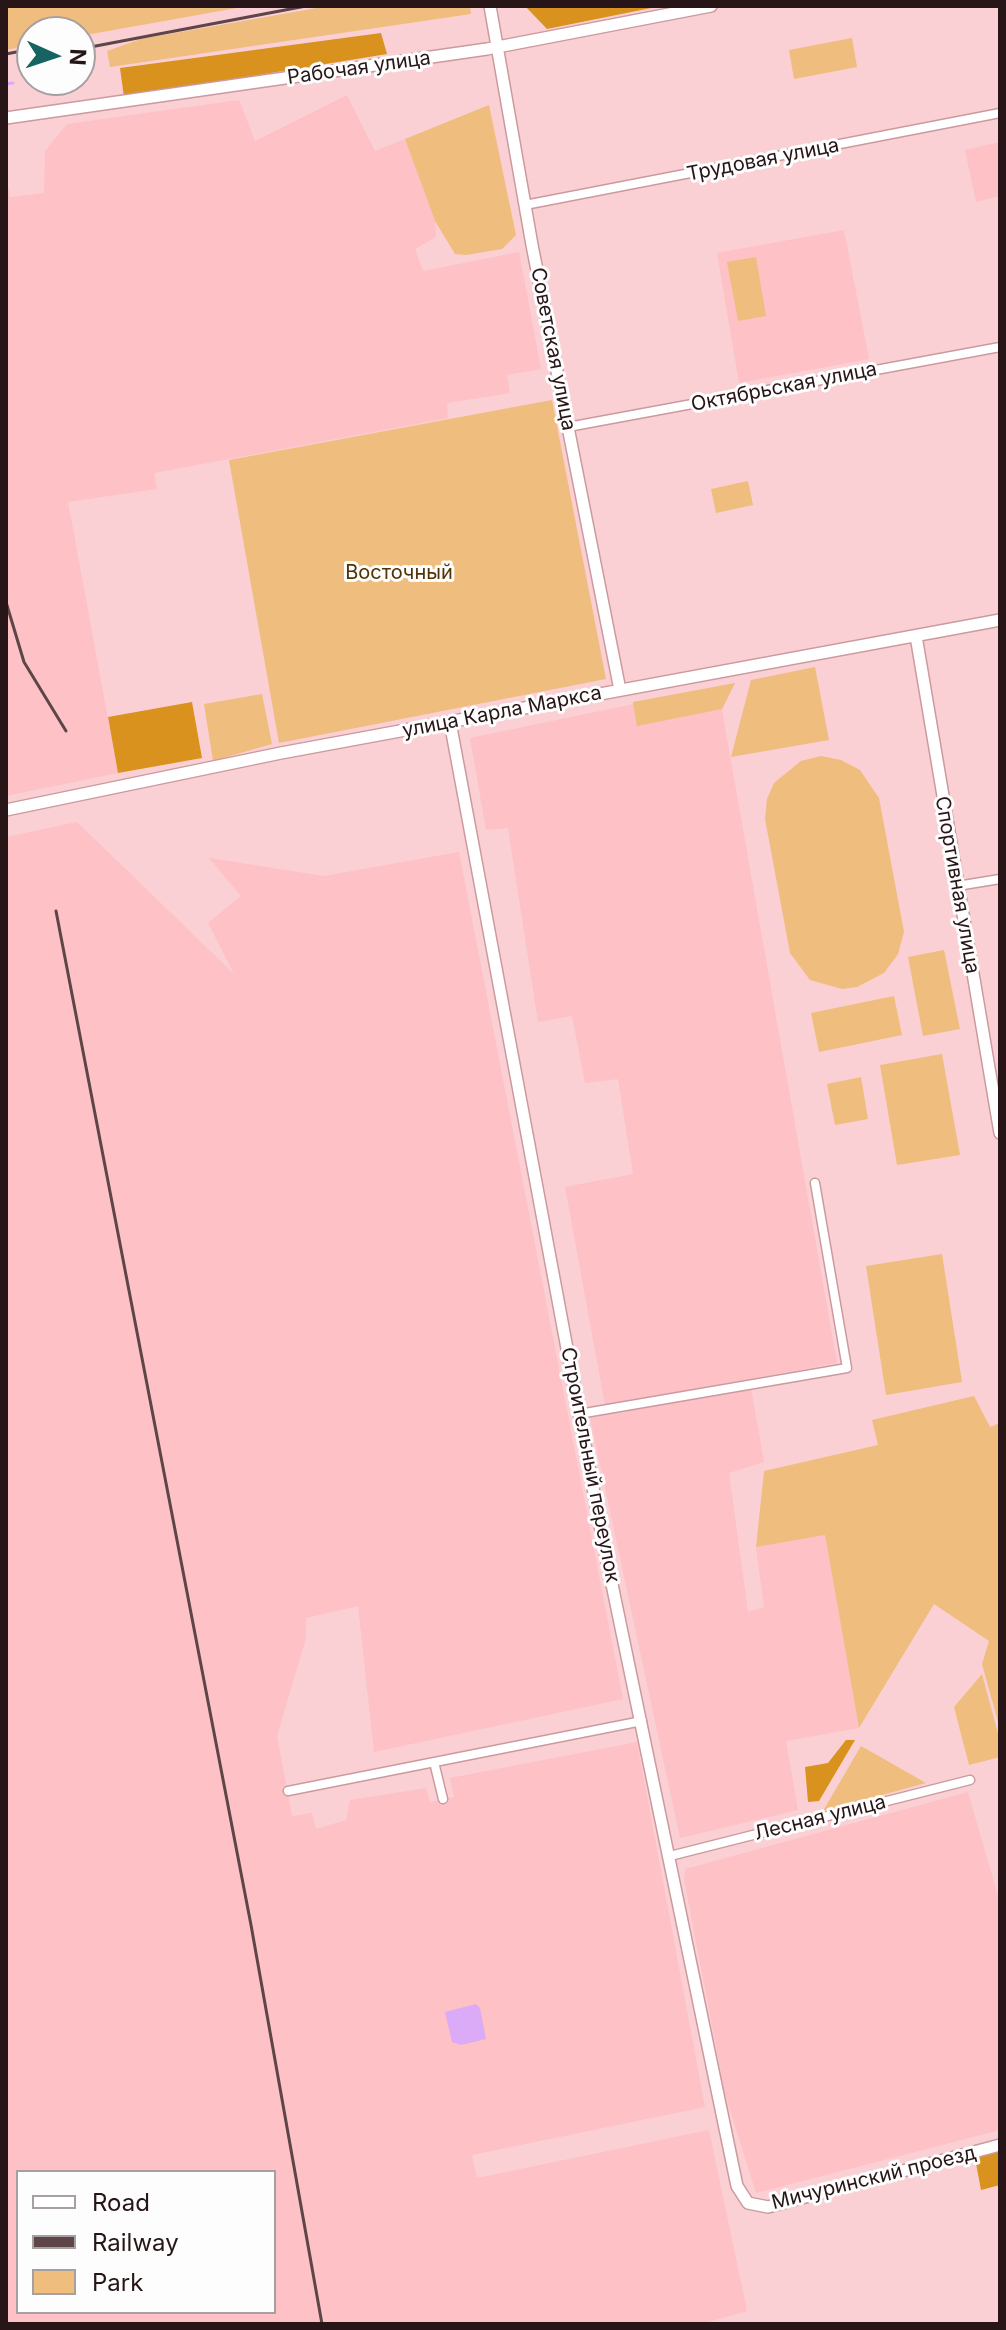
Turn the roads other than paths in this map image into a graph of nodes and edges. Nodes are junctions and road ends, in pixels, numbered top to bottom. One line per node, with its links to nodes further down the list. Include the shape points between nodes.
1 (490, 6): 3 (street, Советская улица)
2 (711, 6): 3 (street, Рабочая улица)
3 (498, 47): 5 (street, Рабочая улица); 6 (street, Советская улица)
4 (1000, 113): 6 (street, Трудовая улица)
5 (6, 118)
6 (525, 205): 8 (street, Советская улица)
7 (1000, 347): 8 (street, Октябрьская улица)
8 (568, 427): 11 (street, Советская улица)
9 (1000, 620): 10 (street, улица Карла Маркса)
10 (916, 636): 11 (street, улица Карла Маркса); 15 (street, Спортивная улица)
11 (620, 690): 12 (street, улица Карла Маркса)
12 (450, 722): 13 (street, улица Карла Маркса); 18 (street, Строительный переулок)
13 (6, 810)
14 (1000, 879): 15 (street)
15 (957, 886): 16 (street, Спортивная улица)
16 (1000, 1133)
17 (815, 1183): 18 (street, via 847,1368)
18 (579, 1414): 19 (street, Строительный переулок)
19 (642, 1721): 20 (street); 24 (street, Строительный переулок)
20 (434, 1762): 22 (street); 23 (street)
21 (970, 1780): 24 (street, Лесная улица)
22 (288, 1791)
23 (443, 1799)
24 (670, 1856): 26 (street, Строительный переулок, via 737,2186)
25 (1000, 2145): 26 (street, Мичуринский проезд, via 768,2207)
26 (748, 2203)

